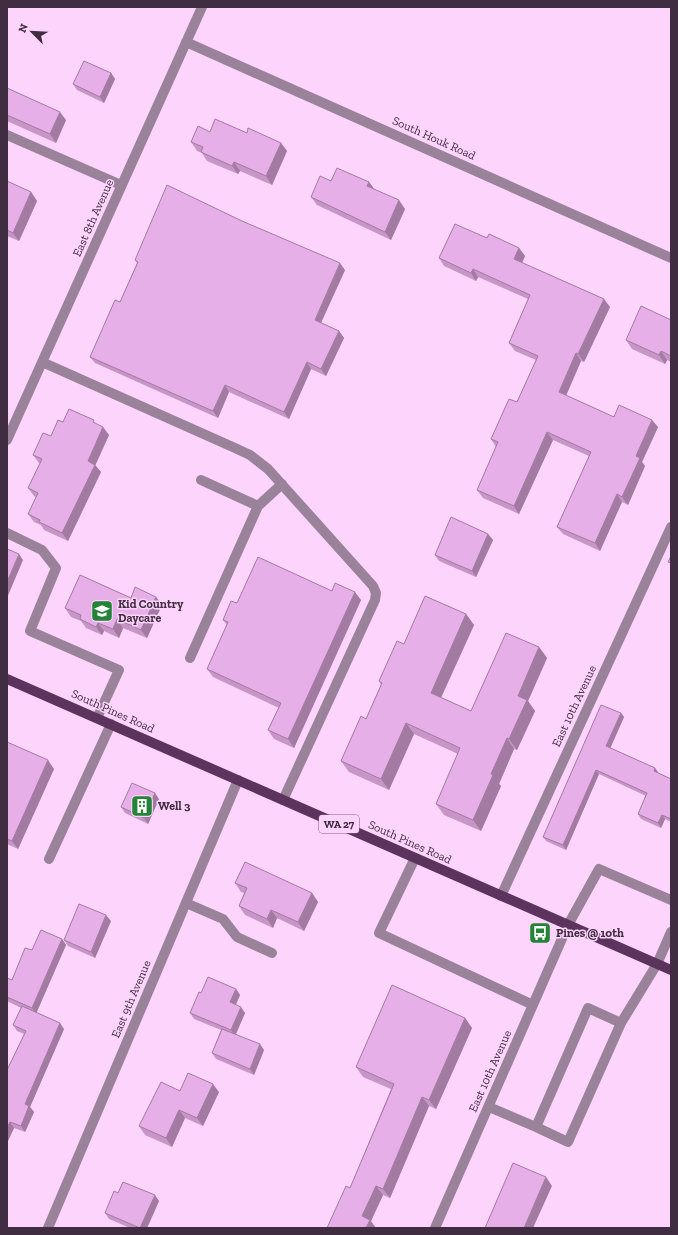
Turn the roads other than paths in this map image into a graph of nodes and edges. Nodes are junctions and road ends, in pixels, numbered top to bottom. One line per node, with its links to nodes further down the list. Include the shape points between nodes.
1 (202, 7): 2 (street, East 8th Avenue)
2 (186, 42): 4 (street, East 8th Avenue); 5 (street, South Houk Road)
3 (7, 135): 4 (street)
4 (122, 185): 6 (street, East 8th Avenue)
5 (671, 258)
6 (42, 362): 7 (street, East 8th Avenue); 9 (street, via 250,455 261,462)
7 (7, 440)
8 (201, 480): 10 (street)
9 (282, 484): 10 (street); 18 (street, via 373,586 376,593)
10 (258, 506): 13 (street)
11 (671, 528): 21 (street, East 10th Avenue)
12 (7, 533): 15 (street, via 42,550 56,568 30,631 119,670)
13 (190, 658)
14 (7, 679): 15 (main road, South Pines Road / WA 27)
15 (97, 718): 16 (main road, South Pines Road / WA 27)
16 (111, 724): 17 (main road, South Pines Road / WA 27); 20 (street)
17 (238, 780): 18 (main road, South Pines Road / WA 27); 23 (street, East 9th Avenue)
18 (284, 800): 19 (main road, South Pines Road / WA 27)
19 (415, 858): 21 (main road, South Pines Road / WA 27); 29 (street, via 379,933)
20 (48, 859)
21 (501, 896): 24 (main road, South Pines Road / WA 27)
22 (671, 900): 24 (street, East 10th Avenue, via 599,869)
23 (186, 903): 26 (street, via 223,919 237,937); 33 (street, East 9th Avenue)
24 (568, 925): 27 (main road, South Pines Road / WA 27); 29 (street, East 10th Avenue)
25 (671, 932): 27 (street)
26 (272, 953)
27 (656, 964): 28 (main road, South Pines Road / WA 27); 30 (street)
28 (671, 970)
29 (533, 1005): 31 (street, East 10th Avenue)
30 (621, 1023): 32 (street, via 568,1142); 32 (street, via 588,1008)
31 (489, 1107): 32 (street); 34 (street, East 10th Avenue)
32 (536, 1128)
33 (48, 1228)
34 (436, 1228)

